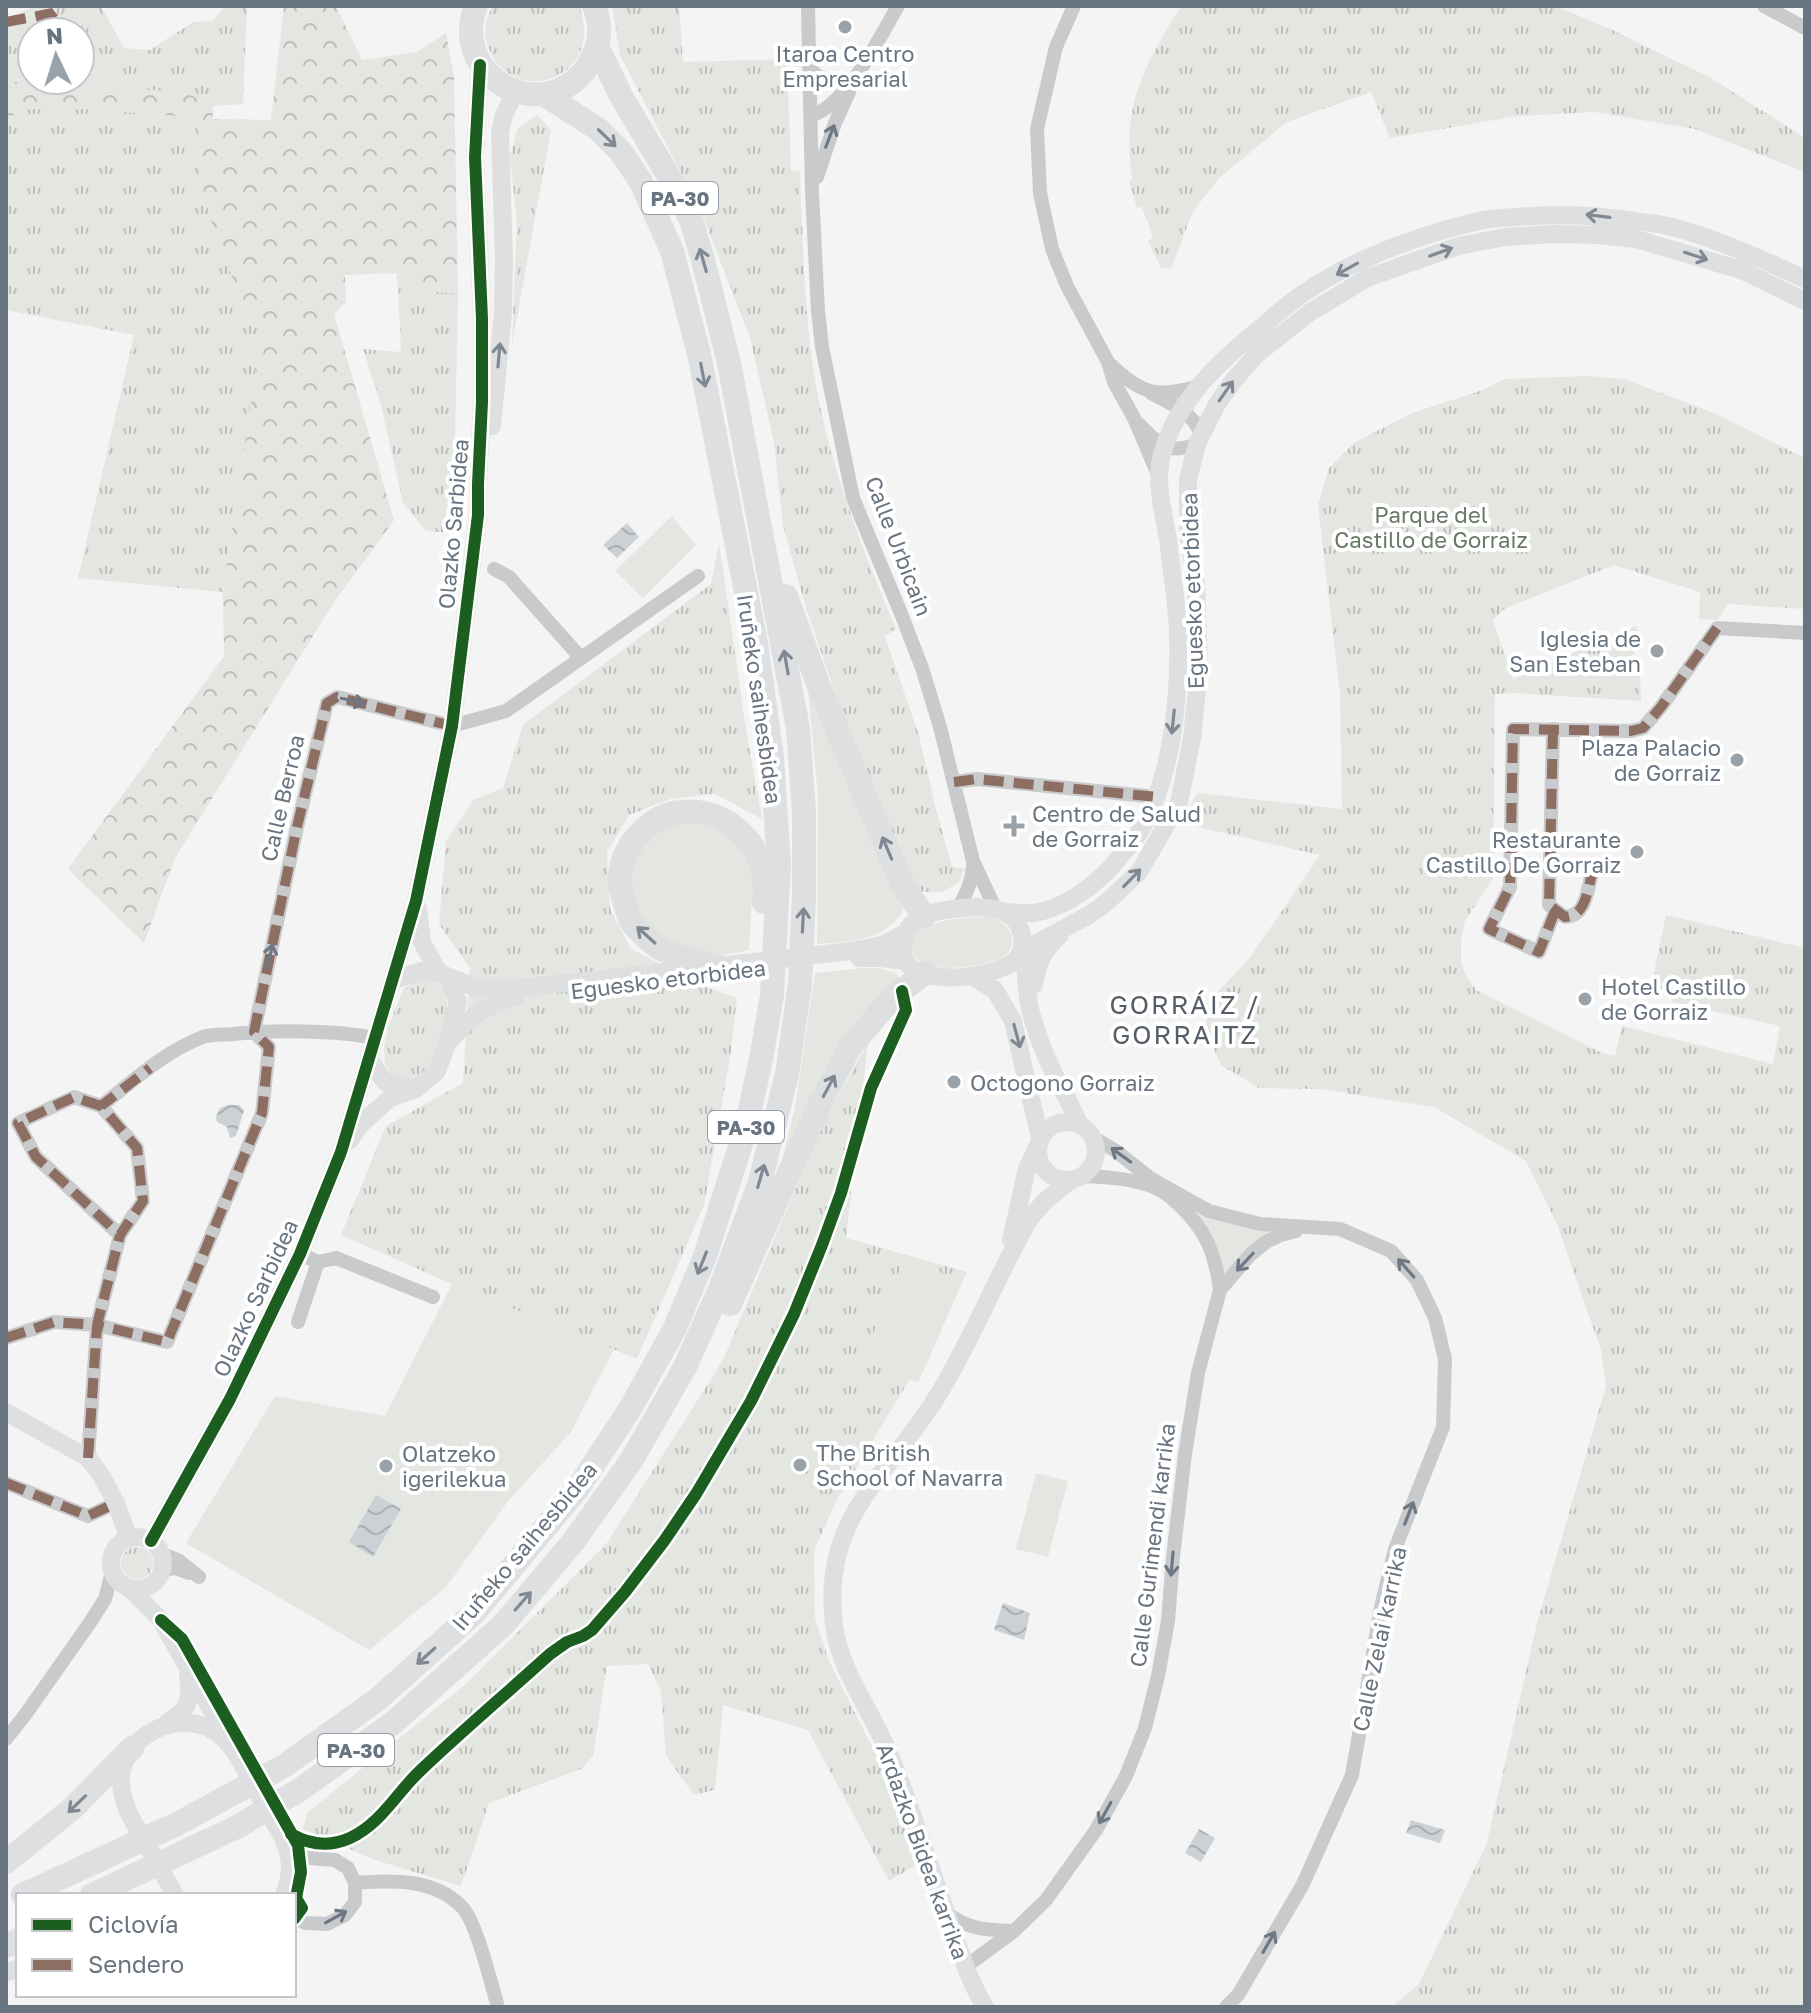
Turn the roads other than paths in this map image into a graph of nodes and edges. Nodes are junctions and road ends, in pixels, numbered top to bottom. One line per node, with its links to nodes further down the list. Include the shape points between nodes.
1 (476, 6): 9 (highway, via 471,42)
2 (594, 6): 8 (highway, PA-30)
3 (808, 6): 10 (street, Calle Urbicain)
4 (898, 6): 11 (street)
5 (1074, 6): 18 (street, via 1056,47 1037,129 1040,193 1062,274)
6 (1764, 6): 7 (street)
7 (1805, 28)
8 (597, 46): 13 (highway, via 586,69 567,86); 19 (highway, Iruñeko saihesbidea / PA-30, one-way to 8, via 691,220)
9 (480, 65): 12 (highway, via 495,82); 27 (street, Olazko Sarbidea, via 475,157 482,333)
10 (810, 69): 11 (street, via 831,83); 14 (street, Calle Urbicain)
11 (852, 81): 14 (street, via 829,107); 15 (street, one-way to 11)
12 (515, 92): 13 (highway, PA-30); 27 (street, Olazko Sarbidea, one-way to 12, via 487,483 503,313 500,133)
13 (543, 94): 65 (highway, Iruñeko saihesbidea / PA-30, one-way to 65, via 598,129 621,152 641,182 672,251 699,354 756,643 772,757 779,864 772,995 746,1128)
14 (811, 116): 15 (street, Calle Urbicain)
15 (812, 193): 34 (street, Calle Urbicain, via 822,347 853,498 922,668)
16 (1805, 279): 20 (street, Eguesko etorbidea, one-way to 20, via 1740,249 1670,227 1591,215 1486,220 1380,253 1299,296)
17 (1805, 301): 24 (street, Eguesko etorbidea, one-way to 17, via 1234,380 1257,354 1309,313 1367,278 1458,246 1554,234 1636,239 1741,270)
18 (1108, 362): 21 (street); 23 (street)
19 (729, 363): 42 (highway, one-way to 19, via 903,886 803,646 771,535 749,417); 80 (highway, Iruñeko saihesbidea / PA-30, one-way to 19, via 631,1461 685,1367 720,1289 760,1182 787,1074 800,984 804,813 798,728)
20 (1201, 386): 21 (street); 22 (street, Eguesko etorbidea)
21 (1148, 392): 22 (street)
22 (1181, 409): 24 (street, via 1198,425); 25 (street, Eguesko etorbidea)
23 (1134, 418): 25 (street); 26 (street)
24 (1199, 439): 25 (street, via 1185,449); 43 (street, Eguesko etorbidea, one-way to 24, via 1139,872 1179,803 1199,670 1188,532 1188,480)
25 (1164, 446): 26 (street, Eguesko etorbidea)
26 (1159, 477): 35 (street, Eguesko etorbidea, one-way to 35, via 1178,631 1171,743)
27 (478, 515): 32 (street, Olazko Sarbidea)
28 (494, 569): 31 (street, via 509,577)
29 (698, 576): 31 (street)
30 (1805, 633): 33 (street, via 1717,628 1643,728)
31 (581, 658): 32 (street, via 506,711)
32 (452, 726): 38 (street, Olazko Sarbidea); 53 (street, Calle Berroa, one-way to 32, via 327,703 337,697)
33 (1553, 729): 41 (street, via 1549,905); 41 (street, via 1513,729 1510,887 1489,929 1539,952)
34 (954, 782): 35 (street, via 977,779); 36 (street, Calle Urbicain)
35 (1157, 797): 40 (street, Eguesko etorbidea, via 1141,830 1094,884 1064,903 1034,913)
36 (973, 861): 39 (street, Calle Urbicain, via 973,877); 40 (street, Calle Urbicain)
37 (1592, 874): 41 (street, via 1581,912 1565,917)
38 (416, 901): 49 (street, Olazko Sarbidea, via 422,942); 51 (street, Olazko Sarbidea)
39 (958, 908): 40 (street); 42 (street)
40 (1000, 910): 45 (street, via 1013,917 1023,937)
41 (1555, 911)
42 (924, 916): 44 (street)
43 (1071, 925): 45 (street, Eguesko etorbidea); 52 (street, via 1037,965)
44 (905, 933): 46 (street, Eguesko etorbidea, via 882,945); 48 (street, via 902,947)
45 (1022, 951): 50 (street, via 1007,965); 52 (street)
46 (834, 956): 47 (street, Eguesko etorbidea); 48 (street, Eguesko etorbidea, via 881,958)
47 (732, 967): 49 (street, Eguesko etorbidea, via 504,990); 55 (street, Eguesko etorbidea, via 494,1002); 65 (highway, one-way to 65, via 662,950 632,923 620,874 636,838 665,816 704,813 729,822 746,836 764,878 755,1019)
48 (915, 967): 50 (street, via 937,977); 80 (highway, one-way to 48, via 638,1467 709,1349 850,1047)
49 (443, 976): 51 (street, via 421,971); 55 (street, via 458,1002)
50 (971, 976): 62 (street, one-way to 62, via 995,990 1013,1021)
51 (394, 980): 54 (street)
52 (1032, 1015): 59 (street)
53 (254, 1032): 54 (street); 58 (street, via 205,1036 150,1068); 73 (street, via 269,1047 262,1113 167,1342)
54 (375, 1038): 56 (street)
55 (447, 1044): 57 (street, via 437,1071)
56 (370, 1060): 57 (street, via 385,1082); 63 (street, Olazko Sarbidea)
57 (416, 1089): 63 (street, Olazko Sarbidea, via 390,1098 360,1125)
58 (101, 1106): 60 (street, via 74,1097); 67 (street, via 137,1148 143,1201)
59 (1079, 1124): 61 (street); 62 (street, via 1061,1122 1045,1130)
60 (12, 1127): 67 (street, via 36,1157)
61 (1094, 1138): 64 (street, via 1094,1163); 66 (street, Calle Zelai karrika, one-way to 61, via 1260,1224 1209,1211)
62 (1038, 1142): 64 (street, via 1046,1172 1062,1180); 69 (street, Ardazko Bidea karrika)
63 (341, 1152): 68 (street, Olazko Sarbidea)
64 (1076, 1178): 69 (street, Ardazko Bidea karrika, via 1030,1218); 70 (street, via 1119,1178 1152,1186 1173,1199 1207,1238)
65 (720, 1213): 95 (highway, Iruñeko saihesbidea / PA-30, one-way to 95, via 675,1328 630,1409 578,1488 474,1613 377,1700 284,1766 177,1824)
66 (1312, 1227): 70 (street, Calle Gurimendi karrika, one-way to 70, via 1266,1242); 106 (street, Calle Zelai karrika, one-way to 66, via 1302,1886 1352,1775 1395,1549 1443,1427 1445,1359 1435,1318 1417,1280 1391,1251 1340,1229)
67 (120, 1235): 73 (street)
68 (309, 1258): 71 (street, via 336,1258); 72 (street); 81 (street, Olazko Sarbidea, via 230,1399)
69 (1004, 1268): 100 (street, Ardazko Bidea karrika, via 941,1390 874,1480 843,1532 832,1594 841,1657 901,1783)
70 (1220, 1290): 102 (street, Calle Gurimendi karrika, one-way to 102, via 1198,1373 1168,1621 1145,1728 1096,1830 1046,1900)
71 (433, 1297)
72 (298, 1322)
73 (97, 1325): 74 (street, via 54,1322); 76 (street)
74 (6, 1338)
75 (6, 1412): 76 (street)
76 (88, 1458): 78 (street)
77 (6, 1483): 78 (street, via 88,1516)
78 (116, 1503): 79 (street)
79 (129, 1539): 81 (street, via 143,1538); 82 (street, via 116,1548)
80 (573, 1542): 88 (highway, Iruñeko saihesbidea / PA-30, one-way to 80, via 503,1625)
81 (159, 1561): 83 (street, via 146,1588); 85 (street)
82 (112, 1572): 83 (street); 84 (street)
83 (130, 1589): 84 (street); 85 (street)
84 (105, 1599): 89 (street)
85 (161, 1620): 86 (street)
86 (187, 1667): 87 (street, via 190,1694 184,1712); 91 (street)
87 (164, 1725): 90 (street); 91 (street, via 204,1726)
88 (386, 1728): 96 (highway, Iruñeko saihesbidea / PA-30, via 237,1827); 97 (highway, via 331,1776 273,1814)
89 (6, 1739)
90 (132, 1748): 93 (highway, one-way to 93, via 73,1808); 98 (street, via 123,1767 125,1807)
91 (234, 1751): 92 (street)
92 (290, 1854): 94 (street, via 335,1860 348,1868); 99 (street)
93 (6, 1862)
94 (355, 1883): 101 (street, one-way to 94, via 327,1924 345,1915 355,1902); 104 (street, via 419,1883 464,1909)
95 (28, 1893)
96 (96, 1893)
97 (119, 1893)
98 (173, 1893)
99 (285, 1893)
100 (946, 1913): 102 (street, via 960,1924); 103 (street, Ardazko Bidea karrika)
101 (296, 1919)
102 (1014, 1931): 103 (street, Calle Gurimendi karrika)
103 (965, 1967): 105 (street, Ardazko Bidea karrika)
104 (498, 2007)
105 (985, 2007)
106 (1226, 2007)

